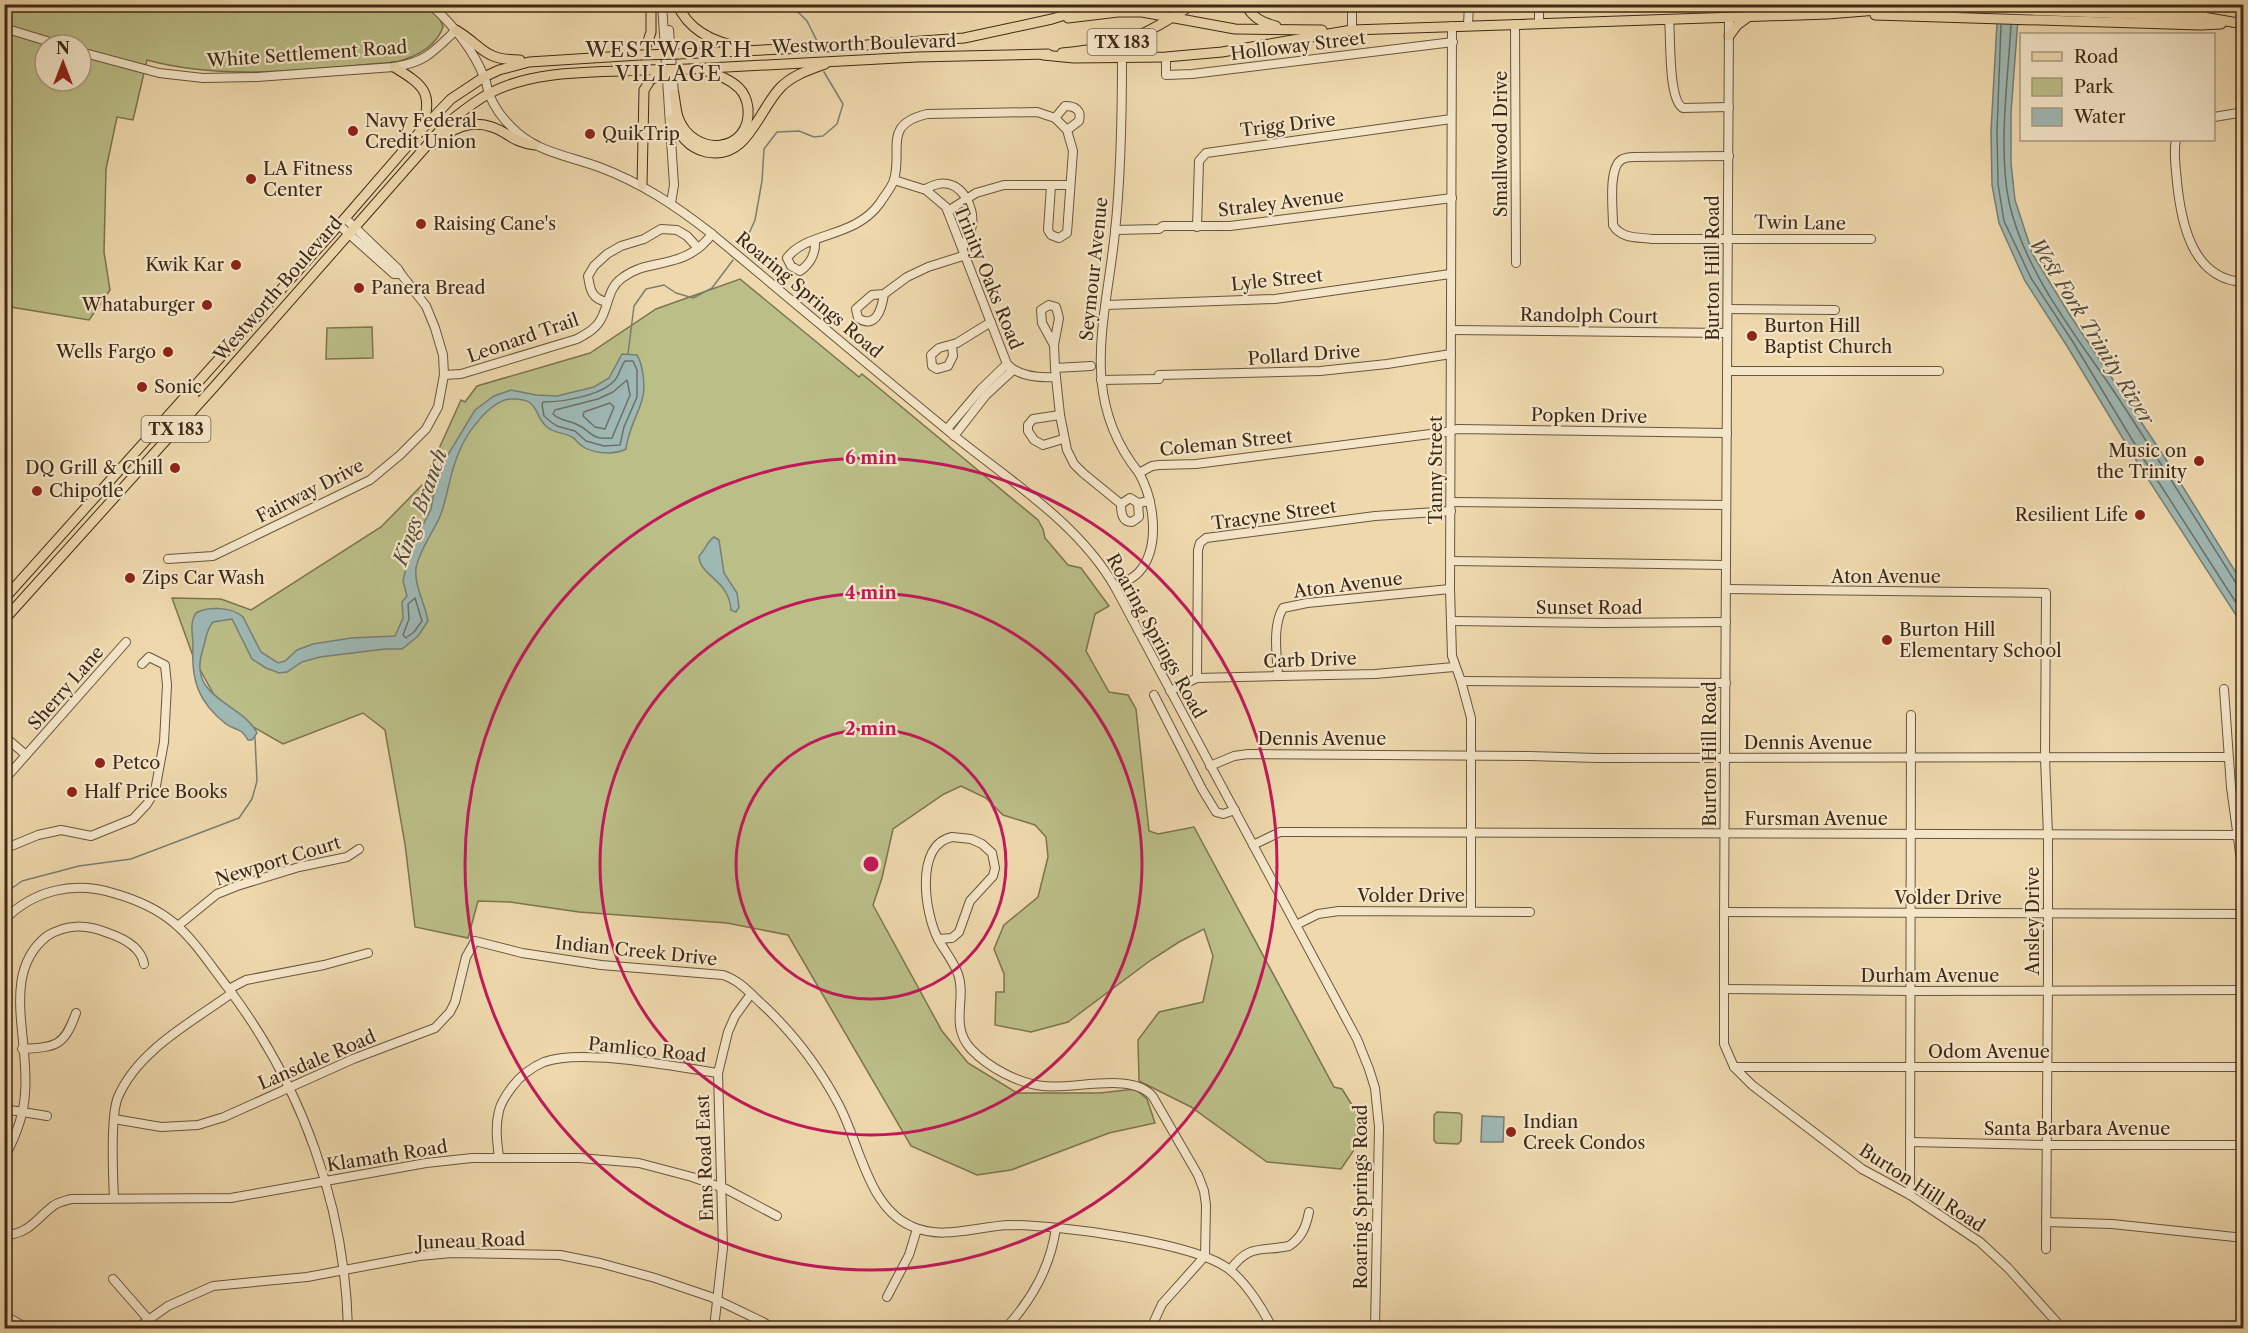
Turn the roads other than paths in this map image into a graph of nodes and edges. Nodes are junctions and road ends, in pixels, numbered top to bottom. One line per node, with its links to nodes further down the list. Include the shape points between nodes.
1 (429, 4): 26 (street, Roaring Springs Road)
2 (651, 4): 38 (main road, via 651,32 646,46)
3 (662, 4): 56 (street)
4 (667, 4): 51 (street)
5 (677, 4): 35 (main road, via 688,23 703,34 734,46)
6 (1192, 4): 13 (main road, Westworth Boulevard / TX 183)
7 (1245, 4): 27 (main road, via 1260,21)
8 (1352, 4): 28 (street)
9 (1469, 4): 23 (street)
10 (1539, 4): 22 (street)
11 (2203, 4): 15 (street)
12 (1095, 5): 17 (main road, Westworth Boulevard / TX 183)
13 (1173, 17): 17 (main road, via 1118,12); 27 (main road, via 1235,29); 37 (main road, Westworth Boulevard / TX 183, via 1148,33 1113,45)
14 (1748, 17): 16 (main road); 19 (main road, via 1973,13); 30 (main road)
15 (2203, 17): 19 (main road); 20 (main road)
16 (1729, 18): 18 (main road); 30 (street, Burton Hill Road)
17 (1052, 19): 32 (main road, Westworth Boulevard / TX 183)
18 (1669, 20): 22 (main road); 52 (street, via 1671,68 1679,106)
19 (2182, 21): 20 (main road)
20 (2239, 23)
21 (1515, 24): 22 (main road); 23 (main road); 84 (street, Smallwood Drive)
22 (1539, 24)
23 (1468, 25): 24 (main road)
24 (1452, 26): 28 (main road); 33 (street, Tanny Street)
25 (4, 28): 31 (street)
26 (456, 30): 44 (main road, via 493,58); 46 (street, White Settlement Road, via 427,57 415,64); 49 (street, Roaring Springs Road)
27 (1290, 30): 29 (main road)
28 (1352, 30): 29 (main road)
29 (1337, 31): 40 (main road)
30 (1729, 36): 52 (street, Burton Hill Road)
31 (33, 37)
32 (947, 39): 34 (main road, Westworth Boulevard / TX 183); 39 (main road)
33 (1453, 42): 40 (street, Holloway Street, via 1192,74 1166,75); 57 (street, Tanny Street)
34 (866, 45): 35 (main road, Westworth Boulevard / TX 183); 43 (main road)
35 (760, 50): 38 (main road, Westworth Boulevard / TX 183, bridge)
36 (93, 55): 46 (street, White Settlement Road, via 159,74 203,78)
37 (1043, 55): 39 (main road, Westworth Boulevard / TX 183); 41 (main road)
38 (604, 56): 42 (main road, Westworth Boulevard / TX 183)
39 (948, 57): 43 (main road, Westworth Boulevard / TX 183)
40 (1166, 57): 41 (main road)
41 (1122, 58): 75 (street, Seymour Avenue)
42 (562, 59): 44 (main road, Westworth Boulevard / TX 183); 48 (main road)
43 (866, 59): 45 (main road, Westworth Boulevard / TX 183)
44 (544, 60): 49 (main road, Westworth Boulevard / TX 183)
45 (832, 61): 47 (main road, Westworth Boulevard / TX 183); 56 (main road, via 803,72 781,87 746,139 728,151 709,153 692,148)
46 (394, 67): 58 (main road, via 425,92 428,101)
47 (694, 69): 48 (main road, Westworth Boulevard / TX 183, bridge); 51 (main road, via 725,79 744,95 748,120 740,135 726,144 710,147 697,141 678,117); 65 (main road, bridge, via 651,79 644,90)
48 (562, 74): 50 (main road, Westworth Boulevard / TX 183, via 528,80)
49 (484, 77): 50 (street, Roaring Springs Road); 58 (main road, Westworth Boulevard / TX 183, via 451,99)
50 (489, 94): 61 (street, Roaring Springs Road, via 504,119); 63 (main road, Westworth Boulevard / TX 183, via 444,126)
51 (674, 94)
52 (1729, 107): 62 (street, Burton Hill Road)
53 (2244, 111): 54 (street)
54 (2215, 117)
55 (1055, 118): 59 (street); 59 (street, via 1065,106 1078,110 1079,121); 64 (street, via 1020,111 915,117 901,127 898,135)
56 (671, 119): 71 (street)
57 (1451, 119): 70 (street, Tanny Street); 74 (street, Trigg Drive, via 1206,153 1199,161)
58 (423, 128): 73 (main road, Westworth Boulevard / TX 183)
59 (1067, 130): 66 (street, via 1072,151)
60 (2176, 141): 86 (street, via 2180,214 2187,235 2208,268 2229,280)
61 (535, 145): 63 (main road, via 521,143 493,127 467,125 448,132); 65 (street, Roaring Springs Road)
62 (1728, 156): 78 (street, Burton Hill Road); 78 (street, Twin Lane, via 1634,157 1621,160 1613,176 1613,225 1625,235 1652,239)
63 (407, 168): 76 (main road, Westworth Boulevard / TX 183)
64 (894, 180): 68 (street, Trinity Oaks Road); 80 (street, via 867,219)
65 (642, 185): 71 (street, Roaring Springs Road)
66 (1070, 185): 67 (street); 67 (street, via 1067,233 1059,238 1048,230)
67 (1051, 186): 69 (street, via 1004,185)
68 (925, 189): 69 (street, via 940,183 955,186); 72 (street, Trinity Oaks Road)
69 (968, 198): 72 (street); 81 (street, via 972,226)
70 (1452, 198): 74 (street, Straley Avenue); 85 (street, Tanny Street)
71 (671, 202): 77 (street, Roaring Springs Road)
72 (948, 211): 81 (street, Trinity Oaks Road)
73 (342, 221): 76 (street, Fairway Drive); 87 (main road, Westworth Boulevard / TX 183)
74 (1197, 227): 75 (street, Straley Avenue)
75 (1115, 230): 90 (street, Seymour Avenue)
76 (351, 231): 96 (main road, Westworth Boulevard / TX 183); 106 (street, Fairway Drive, via 394,274 401,274 426,306 443,355)
77 (712, 234): 82 (street, Leonard Trail); 110 (street, Roaring Springs Road)
78 (1728, 238): 79 (street, Twin Lane); 91 (street, Burton Hill Road)
79 (1871, 239)
80 (815, 241)
81 (963, 247): 83 (street, Trinity Oaks Road)
82 (698, 248): 89 (street, Leonard Trail, via 674,260 632,271 614,286); 89 (street, via 677,230 661,229 607,254 588,276 593,297)
83 (966, 255): 88 (street, via 928,267); 93 (street, Trinity Oaks Road)
84 (1516, 263)
85 (1450, 274): 90 (street, Lyle Street, via 1275,299); 94 (street, Tanny Street)
86 (2244, 282)
87 (284, 286): 96 (main road, via 279,298 248,333 246,338); 99 (main road, Westworth Boulevard / TX 183)
88 (884, 294)
89 (607, 302): 106 (street, Leonard Trail, via 598,324 577,339 461,374)
90 (1106, 305): 107 (street, Seymour Avenue)
91 (1728, 309): 92 (street); 95 (street, Burton Hill Road)
92 (1835, 310)
93 (991, 322): 97 (street); 102 (street, Trinity Oaks Road)
94 (1451, 330): 95 (street, Randolph Court); 100 (street, Tanny Street)
95 (1728, 333): 103 (street, Burton Hill Road)
96 (251, 345): 109 (main road, Westworth Boulevard / TX 183)
97 (952, 345)
98 (1054, 345): 98 (street, via 1059,314 1056,307 1048,305 1041,310 1041,317); 105 (street)
99 (227, 350): 109 (main road, via 224,363 174,421); 129 (main road, Westworth Boulevard / TX 183)
100 (1451, 354): 107 (street, Pollard Drive, via 1320,371); 111 (street, Tanny Street)
101 (1091, 366): 105 (street, Trinity Oaks Road)
102 (1010, 367): 105 (street, Trinity Oaks Road, via 1033,376); 110 (street, via 981,388); 113 (street)
103 (1727, 371): 104 (street); 112 (street, Burton Hill Road)
104 (1939, 371)
105 (1056, 372): 108 (street)
106 (444, 375): 122 (street, Fairway Drive, via 436,412 426,429 370,480 222,552 203,558)
107 (1101, 380): 115 (street, Seymour Avenue, via 1104,406 1125,454)
108 (1060, 415): 114 (street); 114 (street, via 1033,419 1028,431 1043,445)
109 (176, 428): 130 (main road, Westworth Boulevard / TX 183)
110 (947, 429): 113 (street, Roaring Springs Road)
111 (1450, 431): 112 (street, Popken Drive); 115 (street, Coleman Street, via 1196,464 1159,465); 117 (street, Tanny Street)
112 (1727, 433): 120 (street, Burton Hill Road)
113 (954, 436): 125 (street, Roaring Springs Road, via 1068,527)
114 (1063, 439): 119 (street, via 1074,464)
115 (1139, 473): 116 (street, Coleman Street)
116 (1150, 501): 118 (street); 125 (street, Coleman Street, via 1152,542 1147,559 1139,572)
117 (1451, 502): 120 (street); 121 (street, Tanny Street)
118 (1138, 503): 119 (street, via 1130,498); 119 (street, via 1139,517 1132,522 1123,518)
119 (1121, 504)
120 (1726, 505): 124 (street, Burton Hill Road)
121 (1451, 511): 123 (street, Tanny Street); 137 (street, Tracyne Street, via 1375,516 1206,538 1198,549)
122 (168, 559)
123 (1450, 561): 124 (street); 126 (street, Tanny Street)
124 (1726, 565): 127 (street, Burton Hill Road)
125 (1115, 587): 141 (street, Roaring Springs Road)
126 (1450, 589): 131 (street, Tanny Street); 136 (street, Aton Avenue, via 1283,608 1277,632)
127 (1726, 589): 128 (street, Aton Avenue); 132 (street, Burton Hill Road)
128 (2046, 593): 150 (street, Ansley Drive)
129 (4, 599)
130 (4, 620)
131 (1451, 621): 132 (street, Sunset Road); 135 (street, Tanny Street)
132 (1726, 622): 139 (street, Burton Hill Road)
133 (126, 642): 145 (street, Sherry Lane)
134 (142, 664): 160 (street, via 149,657 165,665 168,684 164,742 155,791 147,804 133,819 91,836 61,830)
135 (1454, 667): 136 (street, Carb Drive); 138 (street, Tanny Street)
136 (1278, 676): 137 (street, Carb Drive)
137 (1197, 678): 141 (street, Carb Drive)
138 (1461, 681): 139 (street); 146 (street, Tanny Street, via 1471,718)
139 (1725, 683): 148 (street, Burton Hill Road)
140 (2224, 690): 147 (street)
141 (1170, 692): 151 (street, Roaring Springs Road)
142 (1154, 695): 153 (street, via 1216,812)
143 (1911, 715): 149 (street)
144 (4, 736): 145 (street)
145 (26, 755): 152 (street, Sherry Lane)
146 (1471, 755): 148 (street, Dennis Avenue); 151 (street, Dennis Avenue, via 1248,754); 154 (street, Tanny Street)
147 (2228, 757): 150 (street, Dennis Avenue); 158 (street)
148 (1725, 758): 149 (street, Dennis Avenue); 155 (street, Burton Hill Road)
149 (1911, 758): 150 (street, Dennis Avenue); 156 (street)
150 (2045, 758): 157 (street, Ansley Drive)
151 (1210, 765): 153 (street, Roaring Springs Road)
152 (4, 780)
153 (1234, 810): 159 (street, Roaring Springs Road)
154 (1471, 832): 155 (street, Fursman Avenue); 159 (street, Fursman Avenue, via 1280,832); 163 (street, Tanny Street)
155 (1725, 834): 156 (street, Fursman Avenue); 165 (street, Burton Hill Road)
156 (1911, 834): 157 (street, Fursman Avenue); 166 (street)
157 (2048, 834): 158 (street, Fursman Avenue); 167 (street, Ansley Drive)
158 (2238, 835): 162 (street)
159 (1253, 845): 171 (street, Roaring Springs Road)
160 (4, 849)
161 (359, 849): 170 (street, Newport Court, via 347,857 300,867 217,894)
162 (2244, 882)
163 (1471, 911): 164 (street, Volder Drive); 171 (street, Volder Drive, via 1335,912 1318,914)
164 (1530, 912)
165 (1724, 912): 166 (street, Volder Drive); 176 (street, Burton Hill Road)
166 (1911, 913): 167 (street, Volder Drive); 180 (street)
167 (2048, 913): 168 (street, Volder Drive); 177 (street, Ansley Drive)
168 (2244, 914)
169 (4, 920): 170 (street, via 43,893 88,887 140,902)
170 (179, 925): 179 (street)
171 (1296, 925): 227 (street, Roaring Springs Road, via 1357,1039 1375,1088 1379,1127)
172 (938, 939): 172 (street, via 926,905 931,854 945,839 971,839 992,853 993,876 970,902 959,932 952,938); 211 (street, via 958,975 960,1031 984,1061 1046,1087 1136,1084 1149,1092 1204,1191)
173 (475, 941): 181 (street, Indian Creek Drive, via 601,965 723,975); 189 (street, Lansdale Road, via 466,957 455,1002 441,1024)
174 (368, 953): 179 (street, via 246,980)
175 (144, 964): 183 (street, via 143,956 130,944 87,926 63,928 40,940 23,958 14,982 14,1013)
176 (1724, 990): 180 (street, Durham Avenue); 184 (street, Burton Hill Road, via 1724,1044)
177 (2048, 990): 178 (street, Durham Avenue); 180 (street, Durham Avenue); 186 (street, Ansley Drive)
178 (2244, 990)
179 (231, 991): 189 (street, via 267,1044); 193 (street, via 156,1048 134,1071 118,1098)
180 (1911, 991): 185 (street)
181 (751, 994): 188 (street, Ems Road East, via 728,1032); 207 (street, Indian Creek Drive, via 790,1034 838,1104 879,1199 894,1216)
182 (76, 1013): 183 (street, via 60,1042)
183 (22, 1049): 191 (street, via 26,1093)
184 (1734, 1067): 185 (street, Odom Avenue); 201 (street, Burton Hill Road, via 1827,1144)
185 (1910, 1067): 186 (street, Odom Avenue); 194 (street)
186 (2047, 1067): 187 (street, Odom Avenue); 196 (street, Ansley Drive)
187 (2244, 1068)
188 (718, 1073): 197 (street, Pamlico Road, via 624,1060 570,1057 546,1061 523,1073 503,1099 497,1126); 200 (street, Ems Road East)
189 (289, 1087): 193 (street, Lansdale Road, via 198,1125 161,1128); 199 (street)
190 (4, 1109): 191 (street)
191 (22, 1112): 192 (street); 198 (street)
192 (47, 1116)
193 (114, 1119): 202 (street)
194 (1910, 1142): 196 (street, Santa Barbara Avenue); 201 (street)
195 (2244, 1144): 196 (street, Santa Barbara Avenue)
196 (2047, 1145): 205 (street, Ansley Drive)
197 (499, 1157): 199 (street, Klamath Road, via 426,1162); 200 (street, Klamath Road, via 639,1163)
198 (4, 1158)
199 (326, 1180): 202 (street, Klamath Road, via 222,1199); 212 (street)
200 (721, 1187): 204 (street, Klamath Road); 216 (street, Ems Road East, via 723,1248)
201 (1910, 1196): 228 (street, Burton Hill Road, via 1994,1254)
202 (114, 1198): 208 (street, Klamath Road, via 59,1203 33,1226)
203 (1309, 1212): 213 (street, via 1303,1232 1289,1246 1247,1252)
204 (777, 1216)
205 (2046, 1222): 209 (street, via 2112,1224); 210 (street, Ansley Drive)
206 (1056, 1228): 207 (street, Indian Creek Drive, via 988,1226 938,1233); 211 (street, Indian Creek Drive); 224 (street, via 1051,1258 1039,1284)
207 (917, 1229): 215 (street, via 909,1255)
208 (4, 1235)
209 (2244, 1238)
210 (2046, 1249)
211 (1205, 1256): 213 (street, Indian Creek Drive); 225 (street, via 1162,1304)
212 (343, 1270): 216 (street, Juneau Road, via 437,1254 560,1255 656,1278); 218 (street, Juneau Road, via 213,1286); 221 (street)
213 (1230, 1270): 226 (street, Indian Creek Drive)
214 (113, 1279): 218 (street)
215 (887, 1297)
216 (718, 1300): 222 (street, Ems Road East); 223 (street, Juneau Road)
217 (4, 1315): 219 (street)
218 (148, 1319): 220 (street, Juneau Road)
219 (27, 1329)
220 (137, 1329)
221 (348, 1329)
222 (714, 1329)
223 (771, 1329)
224 (1006, 1329)
225 (1151, 1329)
226 (1272, 1329)
227 (1375, 1329)
228 (2062, 1329)

